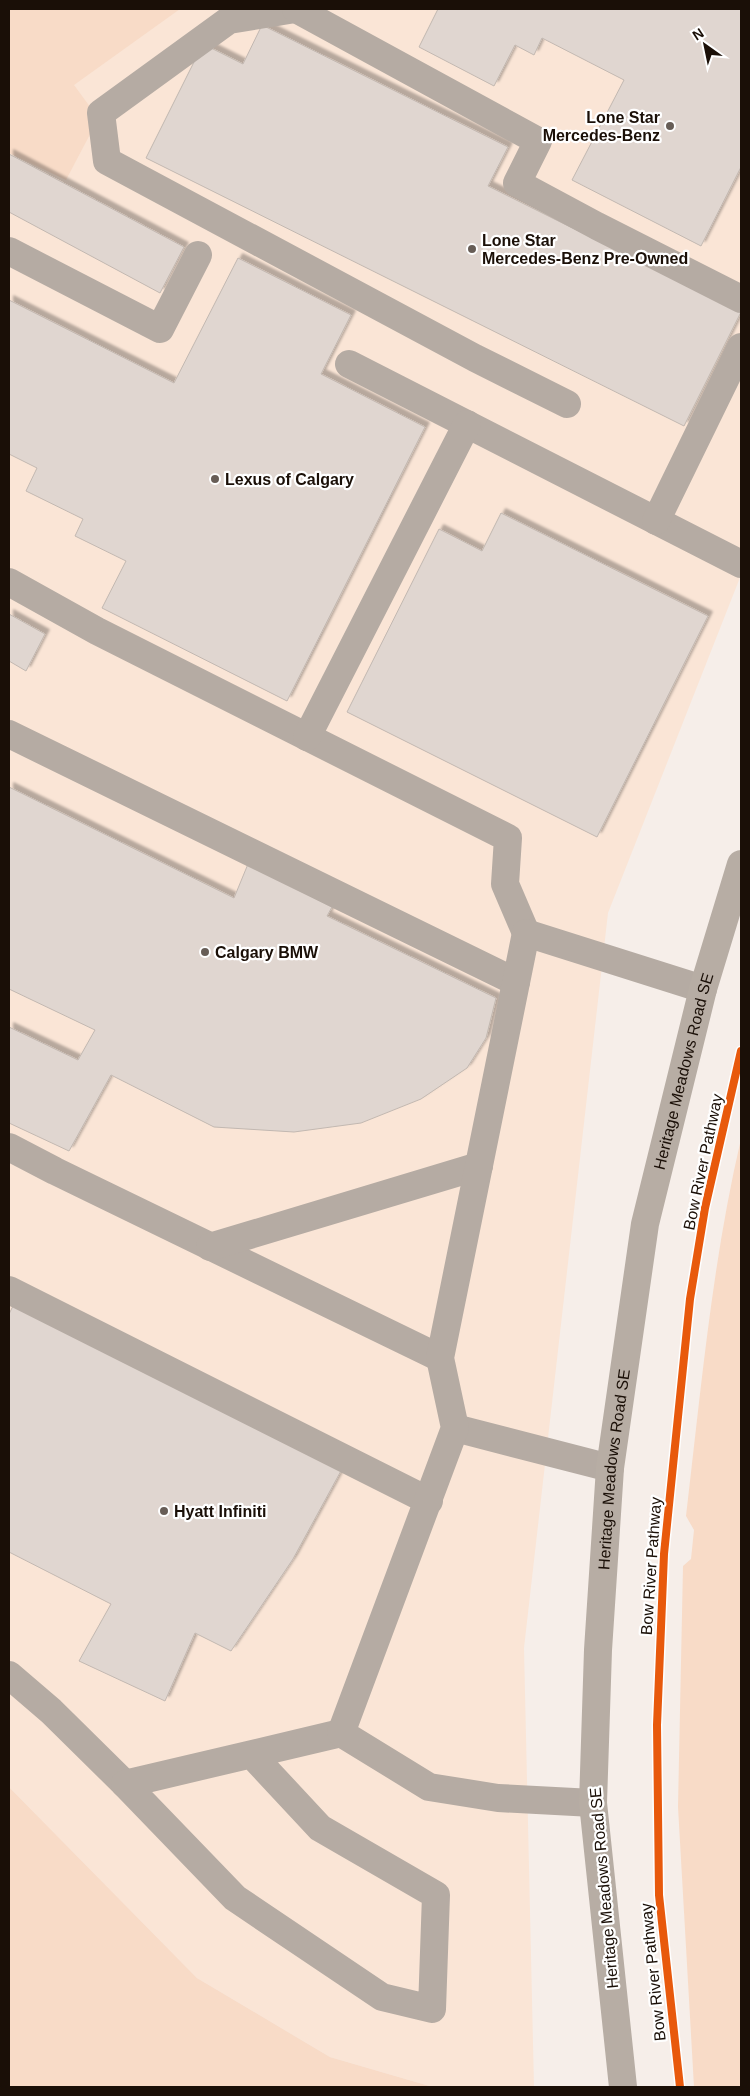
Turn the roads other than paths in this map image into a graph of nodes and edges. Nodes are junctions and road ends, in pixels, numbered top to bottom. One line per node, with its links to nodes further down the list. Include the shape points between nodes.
1 (295, 9): 4 (lane, via 538,141 517,183); 7 (lane, via 229,20 102,113 106,160)
2 (9, 251): 3 (lane, via 160,329)
3 (198, 255)
4 (741, 299)
5 (741, 346): 9 (lane)
6 (348, 364): 8 (lane)
7 (567, 404)
8 (467, 424): 9 (lane); 13 (lane)
9 (656, 521): 10 (lane)
10 (741, 564)
11 (9, 582): 13 (lane, via 97,631)
12 (9, 734): 16 (lane)
13 (307, 737): 15 (lane, via 508,838 505,884)
14 (741, 864): 17 (main road, Heritage Meadows Road SE)
15 (526, 933): 16 (lane); 17 (lane)
16 (516, 982): 19 (lane)
17 (702, 989): 24 (main road, Heritage Meadows Road SE, via 646,1224)
18 (9, 1147): 20 (lane)
19 (479, 1166): 20 (lane); 22 (lane)
20 (210, 1246): 22 (lane)
21 (9, 1290): 25 (lane)
22 (440, 1358): 23 (lane)
23 (456, 1428): 24 (lane); 25 (lane)
24 (610, 1468): 30 (main road, Heritage Meadows Road SE, via 598,1650)
25 (428, 1501): 27 (lane)
26 (9, 1675): 29 (lane, via 51,1710)
27 (341, 1734): 28 (lane); 30 (lane, via 429,1787 498,1798)
28 (252, 1755): 29 (lane); 29 (lane, via 320,1828 436,1895 432,2009 382,1997 235,1898)
29 (125, 1784)
30 (593, 1803): 31 (main road, Heritage Meadows Road SE)
31 (624, 2087)

